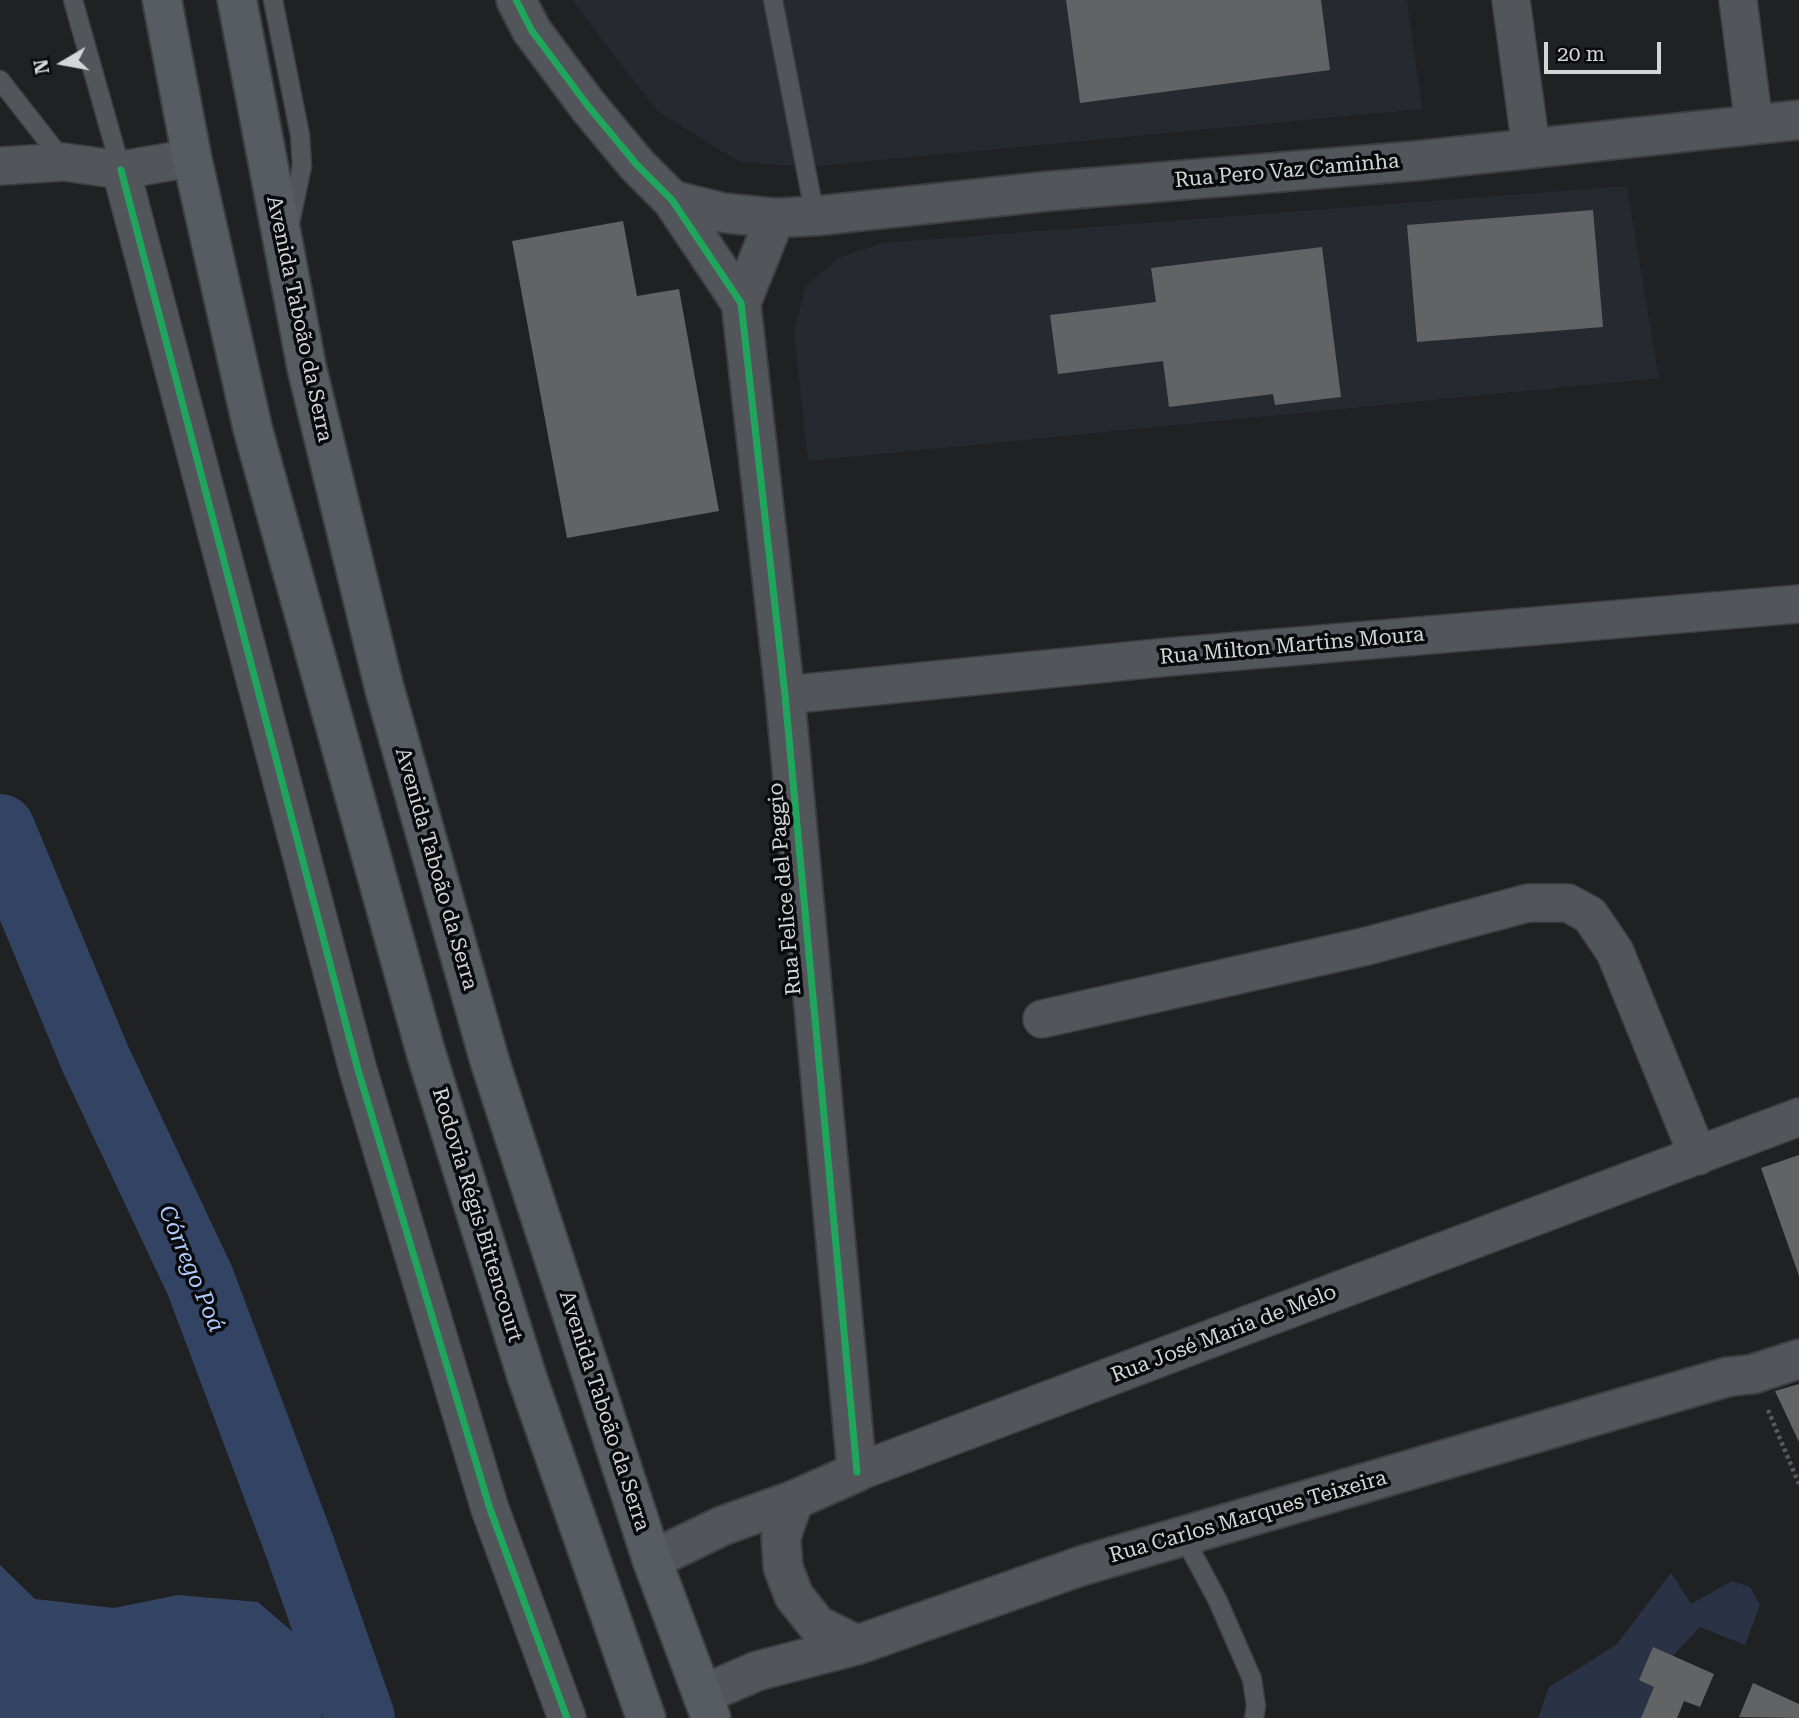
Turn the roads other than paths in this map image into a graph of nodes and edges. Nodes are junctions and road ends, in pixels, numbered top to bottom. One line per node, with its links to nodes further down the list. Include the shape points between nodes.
1 (73, 0): 16 (lane)
2 (162, 0): 13 (highway)
3 (237, 0): 20 (highway, Avenida Taboão da Serra)
4 (273, 0): 20 (lane, via 302,166)
5 (516, 0): 17 (street, via 532,31 588,106)
6 (773, 0): 18 (lane)
7 (1511, 0): 12 (street)
8 (1738, 0): 11 (street)
9 (0, 80): 14 (lane)
10 (1799, 120): 11 (street, Rua Pero Vaz Caminha)
11 (1754, 125): 12 (street, Rua Pero Vaz Caminha)
12 (1531, 148): 18 (street, Rua Pero Vaz Caminha)
13 (192, 158): 16 (street); 35 (highway, Rodovia Régis Bittencourt, via 253,430 426,1053 527,1377)
14 (64, 162): 15 (street); 16 (street)
15 (0, 166)
16 (121, 170): 34 (street, via 358,1070 490,1509)
17 (672, 200): 19 (street, Rua Pero Vaz Caminha, via 724,213); 21 (street)
18 (815, 216): 19 (street, Rua Pero Vaz Caminha)
19 (775, 218): 21 (street)
20 (284, 254): 31 (highway, Avenida Taboão da Serra, via 307,369 391,713 490,1062)
21 (741, 303): 23 (street, Rua Felice del Paggio)
22 (1799, 604): 23 (street, Rua Milton Martins Moura, via 1168,657)
23 (785, 695): 28 (street, Rua Felice del Paggio)
24 (1042, 1019): 26 (street, via 1367,946 1528,903 1568,903 1590,915 1615,952)
25 (1799, 1117): 26 (street, Rua José Maria de Melo)
26 (1698, 1156): 28 (street, Rua José Maria de Melo)
27 (1799, 1359): 30 (street, Rua Carlos Marques Teixeira)
28 (857, 1472): 29 (street, Rua José Maria de Melo)
29 (794, 1500): 31 (street, Rua José Maria de Melo, via 722,1526); 32 (street, via 780,1537 783,1566 794,1597 817,1625)
30 (1183, 1536): 32 (street, Rua Carlos Marques Teixeira, via 1081,1566); 36 (lane, via 1252,1679)
31 (653, 1560): 33 (highway, Avenida Taboão da Serra)
32 (857, 1645): 33 (street, Rua Carlos Marques Teixeira, via 757,1671)
33 (706, 1706)
34 (567, 1718)
35 (646, 1718)
36 (1254, 1718)

